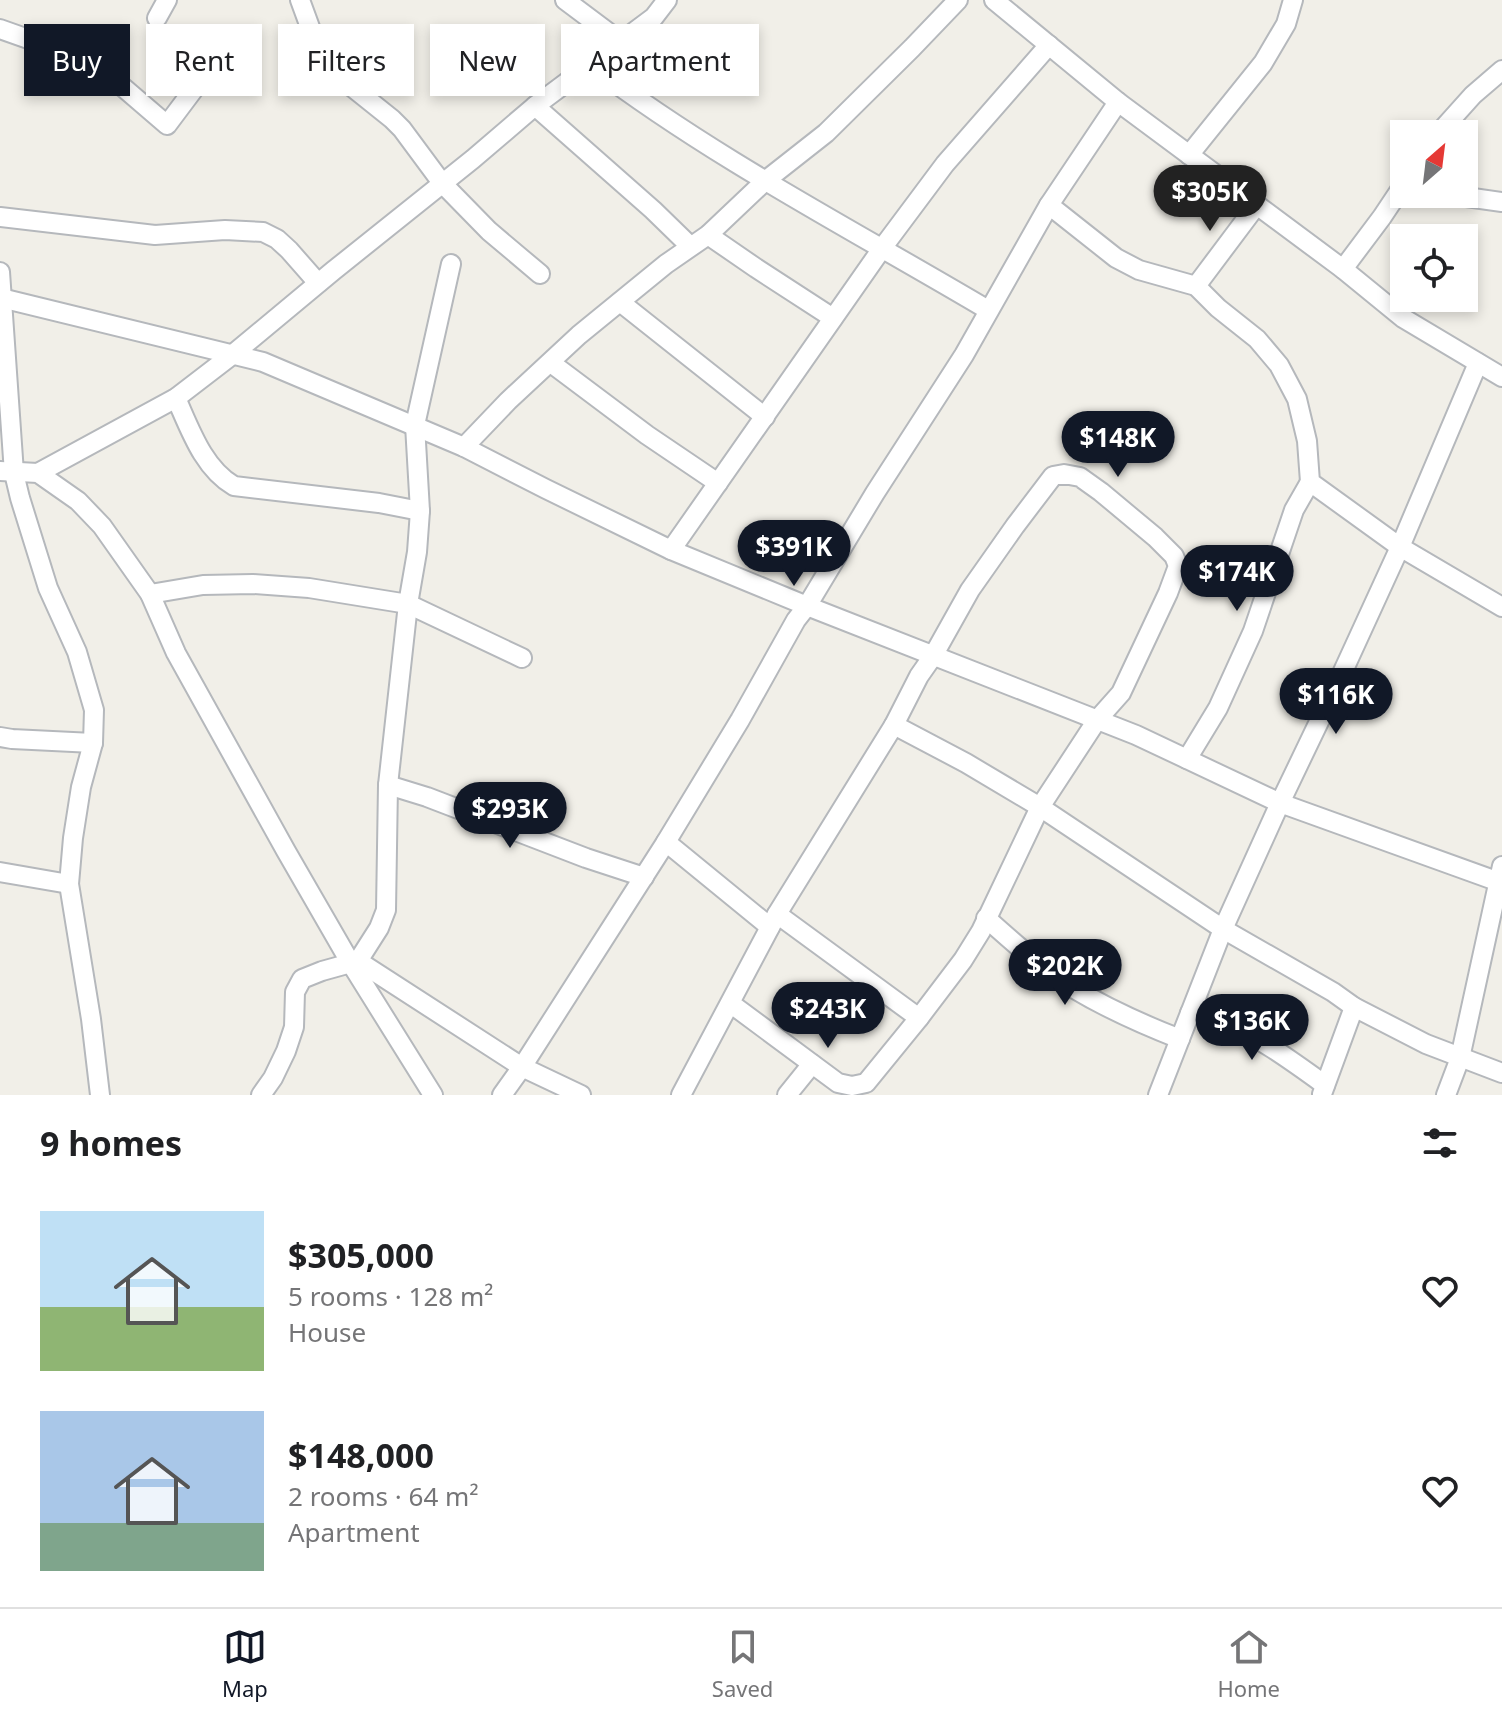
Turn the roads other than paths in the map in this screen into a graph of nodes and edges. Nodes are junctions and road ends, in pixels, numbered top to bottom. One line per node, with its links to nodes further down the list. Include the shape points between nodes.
1 (167, 0): 8 (street)
2 (300, 0): 22 (street, via 327,67 402,129)
3 (565, 0): 9 (street)
4 (667, 0): 10 (street)
5 (958, 0): 21 (street, via 826,133)
6 (1293, 0): 20 (street, via 1263,63)
7 (999, 2): 12 (street)
8 (157, 18)
9 (597, 24)
10 (645, 24)
11 (0, 29): 15 (street, via 110,76 167,125)
12 (1049, 45): 17 (street); 31 (street, via 945,164)
13 (1502, 70): 19 (street)
14 (561, 87): 18 (street)
15 (189, 96)
16 (634, 96): 21 (street)
17 (1118, 102): 20 (street); 26 (street)
18 (535, 106): 22 (street); 30 (street)
19 (1451, 120)
20 (1189, 155): 27 (street)
21 (765, 181): 29 (street); 31 (street)
22 (442, 183): 35 (street); 36 (street)
23 (1478, 199): 24 (street)
24 (1502, 202)
25 (1390, 204): 33 (street)
26 (1049, 205): 37 (street, via 1116,258); 40 (street)
27 (1256, 206): 33 (street); 37 (street)
28 (0, 217): 36 (street, via 155,235 263,232 289,250)
29 (708, 235): 30 (street); 41 (street)
30 (690, 246): 39 (street)
31 (883, 247): 40 (street); 41 (street)
32 (451, 264): 48 (street)
33 (1343, 269): 44 (street, via 1403,318)
34 (0, 272): 38 (street)
35 (540, 274)
36 (318, 283): 42 (street)
37 (1196, 286): 52 (street, via 1279,365 1297,399)
38 (1, 298): 42 (street); 50 (street)
39 (620, 302): 43 (street); 47 (street)
40 (988, 310): 59 (street)
41 (833, 318): 47 (street)
42 (232, 355): 46 (street); 48 (street, via 263,362)
43 (551, 363): 49 (street); 53 (street)
44 (1478, 363): 45 (street); 55 (street)
45 (1502, 377)
46 (176, 398): 51 (street); 54 (street, via 214,469 234,486)
47 (765, 417): 53 (street)
48 (415, 425): 49 (street); 54 (street)
49 (464, 447): 56 (street)
50 (7, 472): 51 (street); 66 (street, via 87,682 94,710)
51 (38, 473): 57 (street, via 102,526)
52 (1310, 482): 55 (street); 67 (street, via 1294,510 1253,631 1218,708)
53 (718, 483): 56 (street)
54 (420, 511): 58 (street)
55 (1400, 547): 60 (street); 69 (street)
56 (671, 550): 59 (street)
57 (150, 594): 58 (street, via 253,584); 79 (street, via 176,653)
58 (408, 604): 62 (street); 68 (street)
59 (807, 606): 61 (street); 71 (street)
60 (1502, 607)
61 (933, 656): 63 (street); 63 (street, via 970,590 1053,476 1080,477 1155,537 1178,566 1121,693); 64 (street)
62 (522, 658)
63 (1097, 720): 67 (street); 70 (street)
64 (894, 725): 70 (street); 77 (street)
65 (0, 737): 66 (street)
66 (93, 743): 75 (street, via 81,787)
67 (1187, 759): 69 (street)
68 (388, 785): 73 (street); 79 (street, via 386,910)
69 (1280, 803): 74 (street); 78 (street)
70 (1040, 807): 76 (street); 78 (street)
71 (666, 842): 73 (street); 77 (street)
72 (1, 874): 75 (street)
73 (644, 877): 87 (street)
74 (1501, 877): 85 (street)
75 (69, 884): 90 (street)
76 (986, 918): 83 (street, via 963,960); 84 (street, via 1074,988)
77 (774, 920): 80 (street); 83 (street)
78 (1223, 929): 81 (street); 82 (street)
79 (354, 962): 87 (street); 91 (street, via 302,979 295,992 294,1027 286,1051); 92 (street)
80 (730, 1003): 86 (street); 95 (street)
81 (1354, 1007): 85 (street); 89 (street)
82 (1190, 1013): 84 (street); 89 (street, via 1234,1027 1297,1065)
83 (919, 1018): 86 (street, via 866,1083 838,1083)
84 (1180, 1039): 97 (street)
85 (1460, 1058): 88 (street); 98 (street)
86 (812, 1064): 96 (street)
87 (522, 1067): 93 (street); 94 (street)
88 (1502, 1073)
89 (1323, 1090)
90 (100, 1095)
91 (261, 1095)
92 (433, 1095)
93 (502, 1095)
94 (581, 1095)
95 (681, 1095)
96 (787, 1095)
97 (1158, 1095)
98 (1446, 1095)

